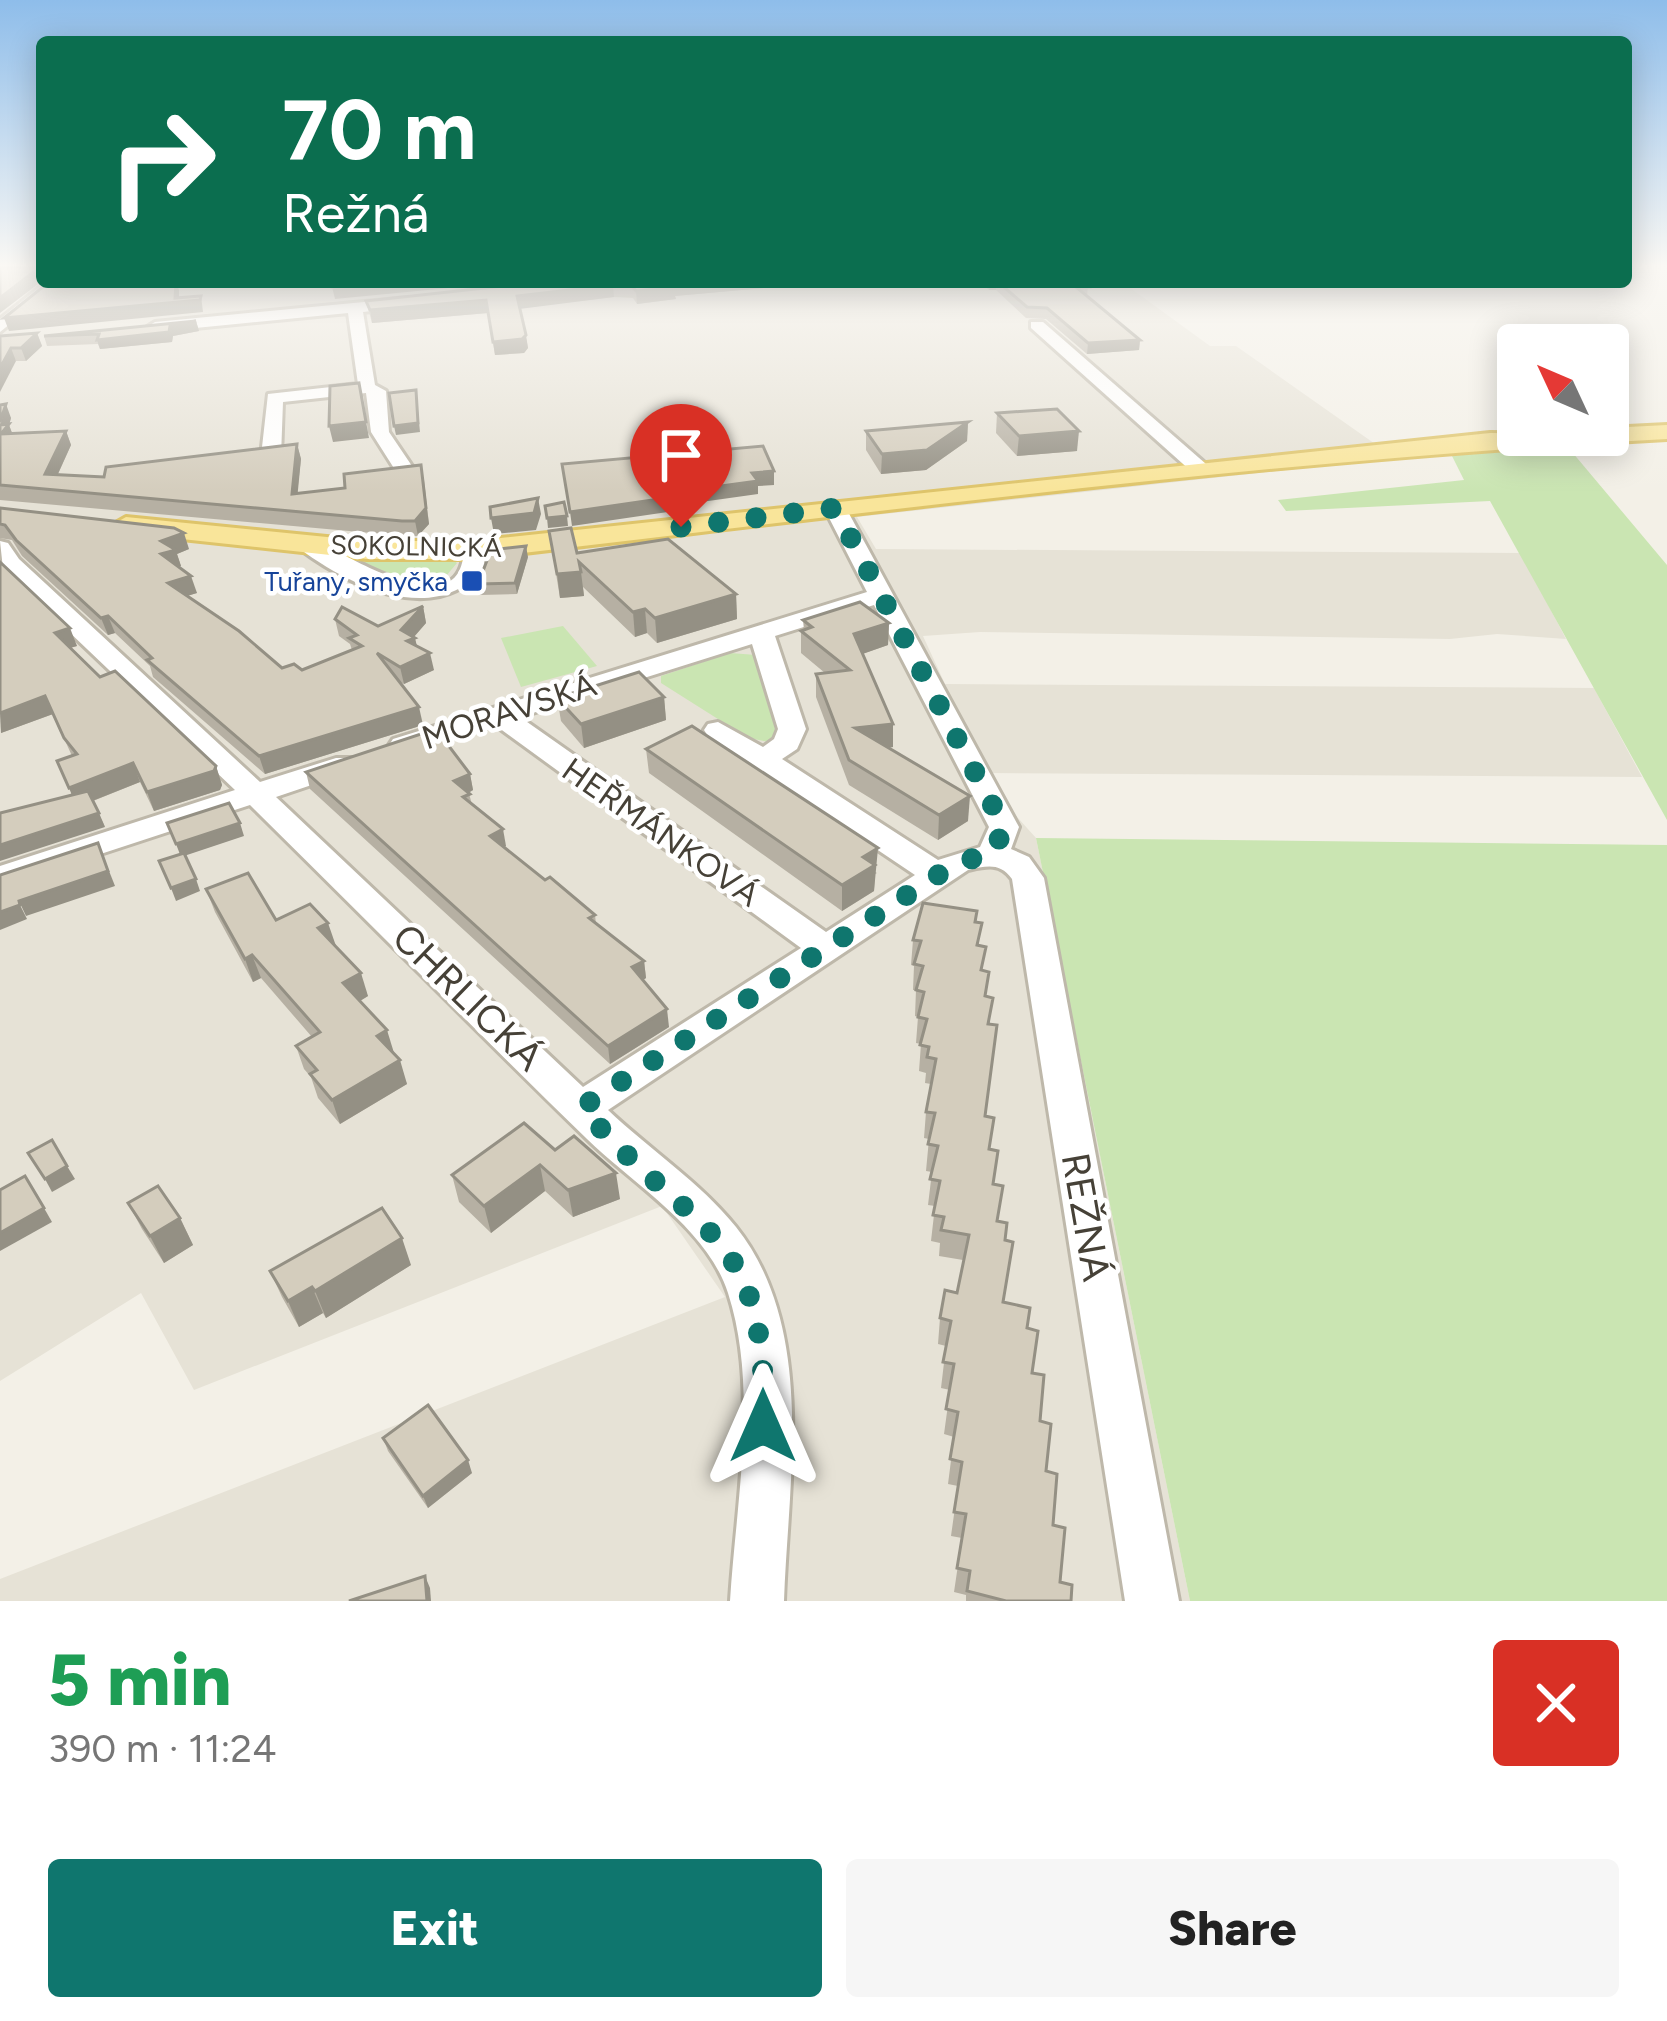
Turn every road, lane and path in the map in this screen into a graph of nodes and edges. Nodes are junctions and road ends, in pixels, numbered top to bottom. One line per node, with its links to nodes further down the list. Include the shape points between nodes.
1 (360, 342): 3 (street)
2 (1056, 342): 8 (street)
3 (367, 388): 7 (street, via 274,398); 9 (street, via 377,391 380,432)
4 (1667, 432): 5 (main road, SOKOLNICKÁ)
5 (1629, 434)
6 (1497, 440): 8 (main road, SOKOLNICKÁ)
7 (271, 456)
8 (1198, 468): 10 (main road, SOKOLNICKÁ)
9 (404, 469)
10 (835, 508): 11 (main road, SOKOLNICKÁ, via 472,550 389,552); 13 (street)
11 (88, 520)
12 (2, 533): 18 (street, CHRLICKÁ, via 11,564)
13 (884, 594): 14 (street, MORAVSKÁ); 19 (street, via 1004,827)
14 (760, 632): 15 (street, MORAVSKÁ); 17 (street, via 792,729 787,743)
15 (496, 713): 18 (street, MORAVSKÁ); 22 (street, HEŘMÁNKOVÁ)
16 (718, 730): 17 (street)
17 (762, 760): 20 (street)
18 (258, 794): 21 (street, MORAVSKÁ); 23 (street, CHRLICKÁ)
19 (993, 854): 20 (street); 25 (street, REŽNÁ, via 1028,878)
20 (938, 875): 22 (street)
21 (0, 877)
22 (827, 950): 23 (street)
23 (582, 1107): 24 (street, CHRLICKÁ, via 692,1209 751,1294 764,1382)
24 (757, 1601)
25 (1152, 1601)

